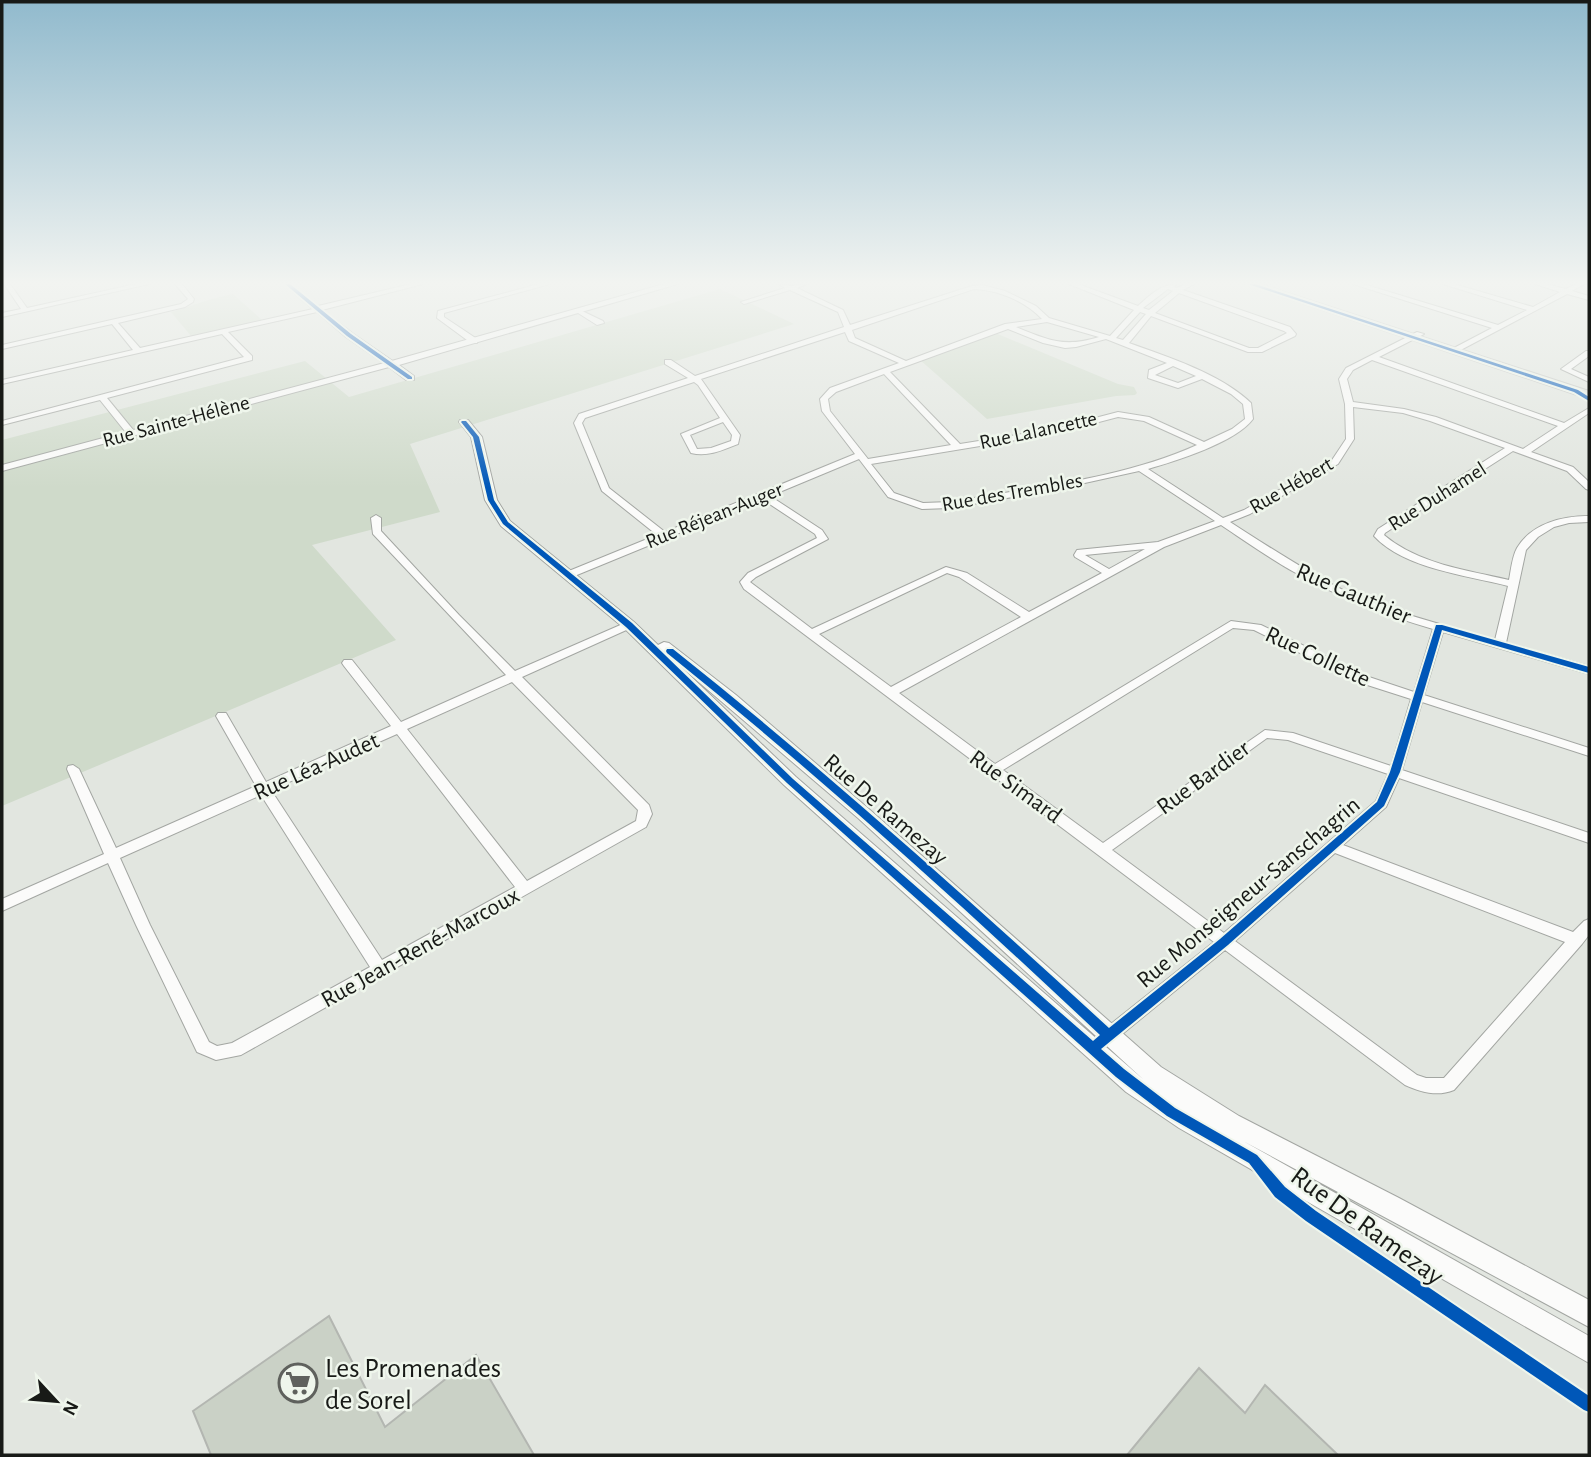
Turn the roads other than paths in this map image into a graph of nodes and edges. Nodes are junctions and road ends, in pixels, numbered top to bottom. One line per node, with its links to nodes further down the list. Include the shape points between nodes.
1 (129, 352): 23 (street)
2 (243, 352): 26 (street, via 249,359)
3 (374, 352): 16 (street)
4 (434, 352): 16 (street, Rue Sainte-Hélène)
5 (773, 352): 21 (street)
6 (880, 352): 15 (street)
7 (936, 352): 15 (street, Rue des Trembles)
8 (1143, 352): 17 (street, Rue des Trembles)
9 (1386, 352): 13 (street, Rue Hébert)
10 (1464, 352): 25 (main road)
11 (1465, 352): 24 (main road)
12 (1589, 353): 22 (street, via 1564,369)
13 (1374, 358): 27 (street, Rue Hébert, via 1345,373); 32 (street)
14 (668, 362): 21 (street)
15 (905, 363): 18 (street, Rue des Trembles)
16 (391, 364): 20 (street); 33 (street, Rue Sainte-Hélène)
17 (1171, 364): 19 (street, Rue des Trembles); 19 (street, via 1151,376 1178,386)
18 (885, 371): 35 (street); 38 (street, Rue des Trembles, via 833,390 824,399 826,411)
19 (1203, 376): 34 (street, Rue des Trembles, via 1240,395 1250,412 1245,425)
20 (410, 378)
21 (696, 378): 29 (street); 46 (street, via 578,419 605,489)
22 (1589, 380)
23 (2, 382)
24 (1589, 389)
25 (1589, 395)
26 (103, 398): 31 (street); 33 (street)
27 (1349, 404): 36 (street, via 1419,415); 45 (street, Rue Hébert, via 1350,439 1335,462)
28 (1589, 410): 32 (street)
29 (725, 419): 29 (street, via 736,435 735,442 697,453 684,437)
30 (464, 422): 49 (street, Rue De Ramezay, via 475,437 498,513)
31 (2, 423)
32 (1565, 426): 37 (street)
33 (131, 433): 39 (street, Rue Sainte-Hélène)
34 (1205, 446): 35 (street, Rue Lalancette, via 1146,419 1118,414 1053,431); 40 (street, Rue des Trembles)
35 (958, 447): 38 (street, Rue Lalancette)
36 (1512, 447): 37 (street); 50 (street, Rue Duhamel, via 1379,536 1425,560)
37 (1524, 452): 41 (street, via 1570,470)
38 (863, 459): 40 (street, Rue des Trembles, via 891,495 922,506 950,505); 42 (street, Rue Réjean-Auger)
39 (2, 468)
40 (1140, 468): 45 (street, Rue Gauthier)
41 (1589, 487)
42 (762, 495): 46 (street, Rue Réjean-Auger); 54 (street, Rue Simard, via 823,539 752,575 745,583)
43 (376, 518): 58 (street, via 376,531)
44 (1589, 519): 50 (street, via 1559,520 1527,541)
45 (1223, 521): 47 (street, Rue Hébert); 53 (street, Rue Gauthier, via 1317,581 1397,615)
46 (665, 536): 49 (street, Rue Réjean-Auger)
47 (1160, 545): 48 (street, Rue Hébert); 48 (street, Rue Hébert, via 1081,552 1085,560)
48 (1109, 573): 51 (street, Rue Hébert)
49 (568, 575): 52 (street, Rue De Ramezay)
50 (1513, 584): 55 (street)
51 (1029, 617): 54 (street, via 963,575 946,570); 59 (street, Rue Hébert)
52 (629, 625): 58 (street, Rue Léa-Audet); 64 (street, Rue De Ramezay, via 663,645); 65 (street, Rue De Ramezay)
53 (1439, 627): 55 (street, Rue Gauthier); 60 (street, Rue Monseigneur-Sanschagrin)
54 (812, 633): 59 (street, Rue Simard)
55 (1500, 644): 57 (street, Rue Gauthier)
56 (348, 663): 62 (street)
57 (1589, 670)
58 (513, 676): 62 (street, Rue Léa-Audet); 76 (street, Rue Jean-René-Marcoux, via 645,814 641,824)
59 (892, 692): 67 (street, Rue Simard)
60 (1418, 697): 63 (street, Rue Collette); 67 (street, Rue Collette, via 1332,666 1257,627 1231,624); 68 (street, Rue Monseigneur-Sanschagrin)
61 (222, 716): 69 (street)
62 (397, 729): 69 (street, Rue Léa-Audet); 76 (street)
63 (1589, 752)
64 (796, 755): 65 (street); 74 (street, Rue De Ramezay)
65 (777, 767): 75 (street, Rue De Ramezay)
66 (73, 769): 73 (street, Rue Jean-René-Marcoux)
67 (994, 770): 72 (street, Rue Simard)
68 (1395, 772): 70 (street, Rue Bardier); 71 (street, Rue Monseigneur-Sanschagrin, via 1381,804); 72 (street, Rue Bardier, via 1289,736 1265,734)
69 (264, 789): 73 (street, Rue Léa-Audet); 81 (street)
70 (1589, 838)
71 (1334, 847): 79 (street); 80 (street, Rue Monseigneur-Sanschagrin)
72 (1103, 850): 80 (street, Rue Simard)
73 (113, 857): 77 (street, Rue Léa-Audet); 81 (street, Rue Jean-René-Marcoux, via 203,1047 216,1053 235,1050)
74 (928, 870): 75 (street); 82 (street, Rue De Ramezay)
75 (908, 886): 82 (street, Rue De Ramezay)
76 (525, 889): 81 (street, Rue Jean-René-Marcoux)
77 (2, 905)
78 (1589, 925): 79 (street)
79 (1577, 940): 80 (street, Rue Simard, via 1448,1085 1424,1086 1391,1067)
80 (1224, 942): 82 (street, Rue Monseigneur-Sanschagrin)
81 (379, 968)
82 (1101, 1041): 83 (street, Rue De Ramezay, via 1208,1110); 84 (street, Rue De Ramezay, via 1134,1085 1171,1112)
83 (1589, 1314)
84 (1589, 1350)

